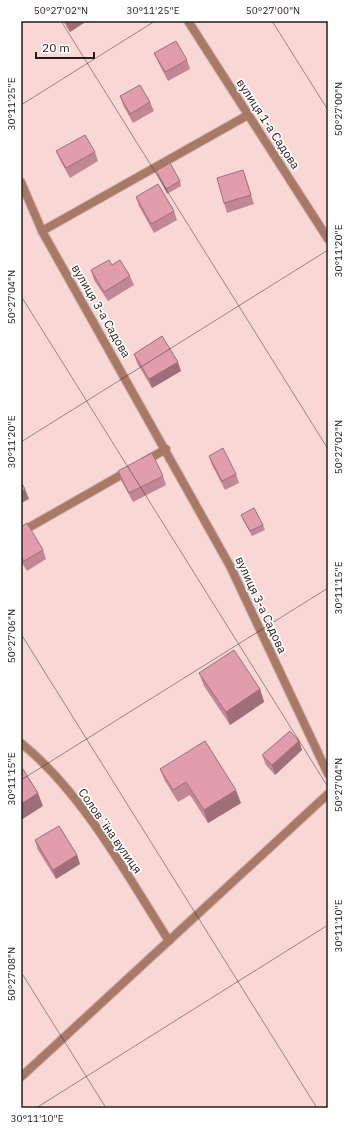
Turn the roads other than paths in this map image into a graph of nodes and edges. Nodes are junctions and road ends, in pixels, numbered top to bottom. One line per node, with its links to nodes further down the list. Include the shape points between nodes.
1 (188, 21): 2 (street, вулиця 1-а Садова)
2 (248, 115): 4 (street); 5 (street, вулиця 1-а Садова)
3 (21, 182): 4 (street, вулиця 3-а Садова)
4 (42, 231): 6 (street, вулиця 3-а Садова)
5 (328, 240)
6 (166, 449): 7 (street); 9 (street, вулиця 3-а Садова, via 230,566)
7 (21, 532)
8 (21, 743): 11 (street, Соловʼїна вулиця, via 41,759 84,812)
9 (328, 774)
10 (328, 794): 11 (street)
11 (169, 941): 12 (street)
12 (21, 1076)

